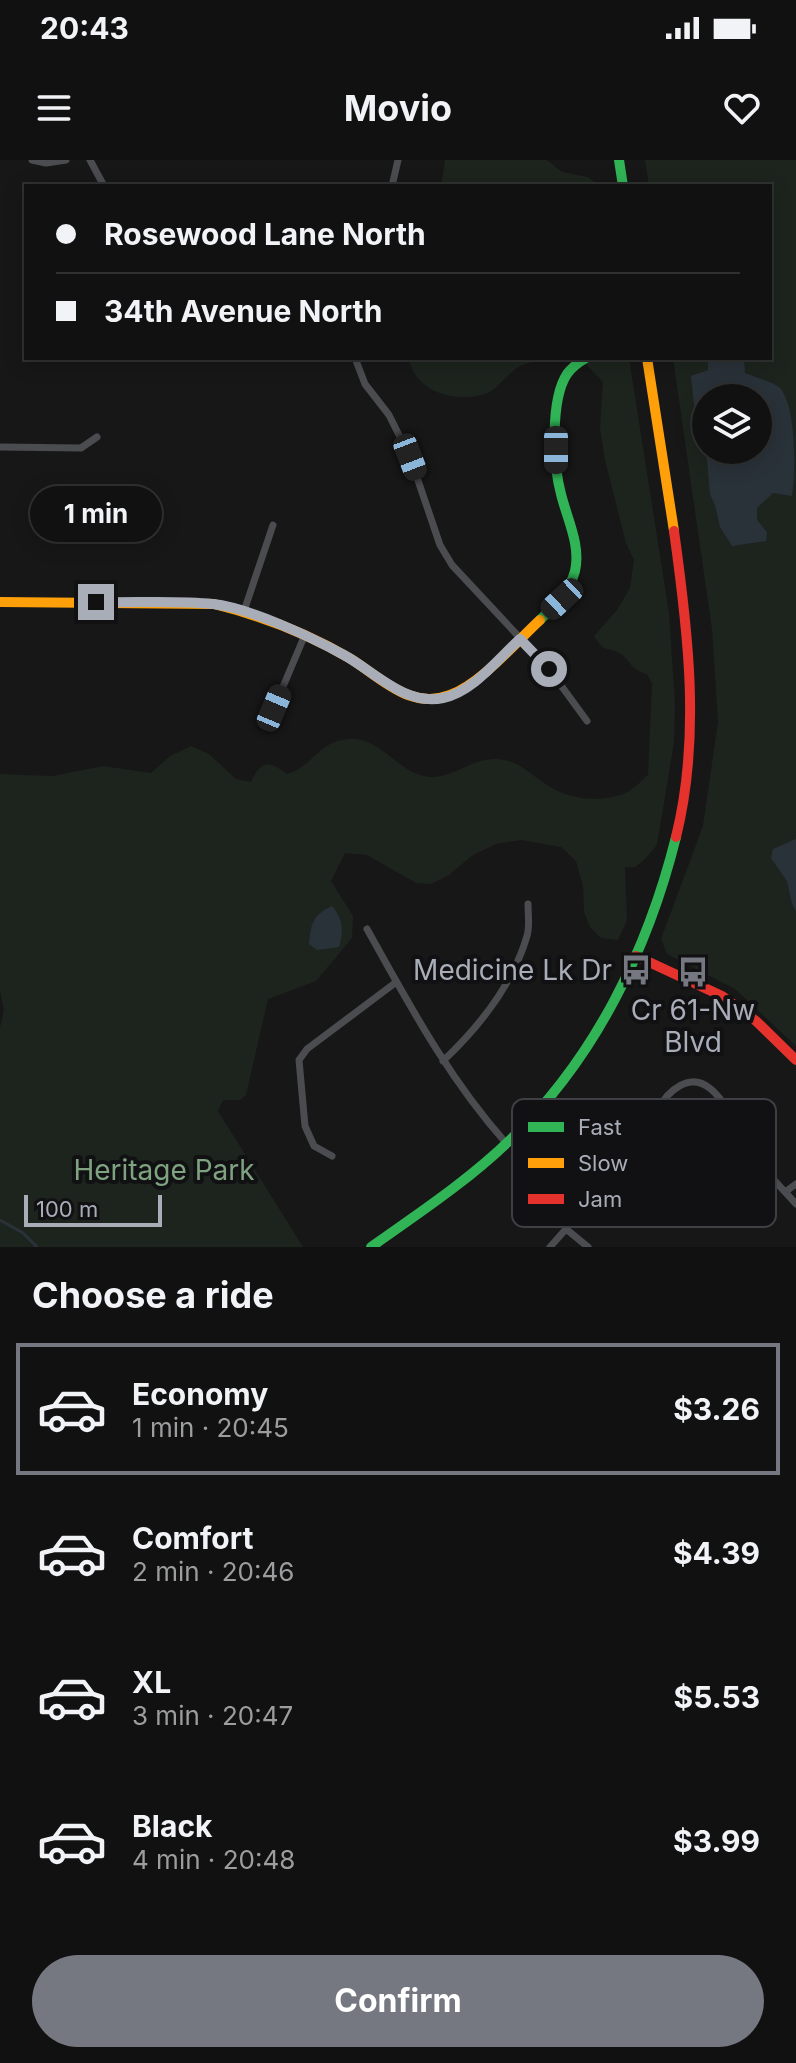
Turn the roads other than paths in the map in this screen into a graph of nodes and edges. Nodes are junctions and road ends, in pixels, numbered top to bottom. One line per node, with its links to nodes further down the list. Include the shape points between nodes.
1 (32, 160): 2 (street)
2 (66, 160)
3 (90, 160): 6 (street)
4 (398, 160): 7 (street)
5 (619, 160): 8 (street)
6 (103, 184)
7 (392, 184)
8 (623, 184)
9 (356, 360): 18 (street, via 410,457 440,545)
10 (584, 360): 18 (street, via 561,385 556,450 558,483 576,541 576,571 562,599)
11 (647, 360): 23 (street, via 684,615 690,721 674,843)
12 (97, 437): 13 (street, via 81,448)
13 (0, 447)
14 (273, 525): 16 (street)
15 (0, 602): 16 (street, via 192,603)
16 (244, 611): 17 (street)
17 (304, 637): 18 (street, via 343,654 398,690 428,699 444,698 471,684); 19 (street)
18 (520, 639): 20 (street)
19 (274, 708)
20 (587, 721)
21 (528, 904): 26 (street, via 528,933 511,973 477,1026)
22 (367, 929): 24 (street)
23 (636, 956): 25 (street, via 722,996); 27 (street, via 603,1021)
24 (395, 983): 26 (street); 32 (street, via 299,1060 305,1126 314,1146)
25 (796, 1060)
26 (443, 1061): 31 (street)
27 (544, 1099)
28 (665, 1099): 29 (street, via 694,1082 703,1083)
29 (721, 1099)
30 (512, 1136): 31 (street)
31 (506, 1143): 38 (street)
32 (332, 1156)
33 (776, 1182): 35 (street)
34 (796, 1184): 35 (street)
35 (785, 1192): 36 (street)
36 (796, 1204)
37 (566, 1229): 39 (street); 40 (street)
38 (371, 1247)
39 (550, 1247)
40 (588, 1247)

